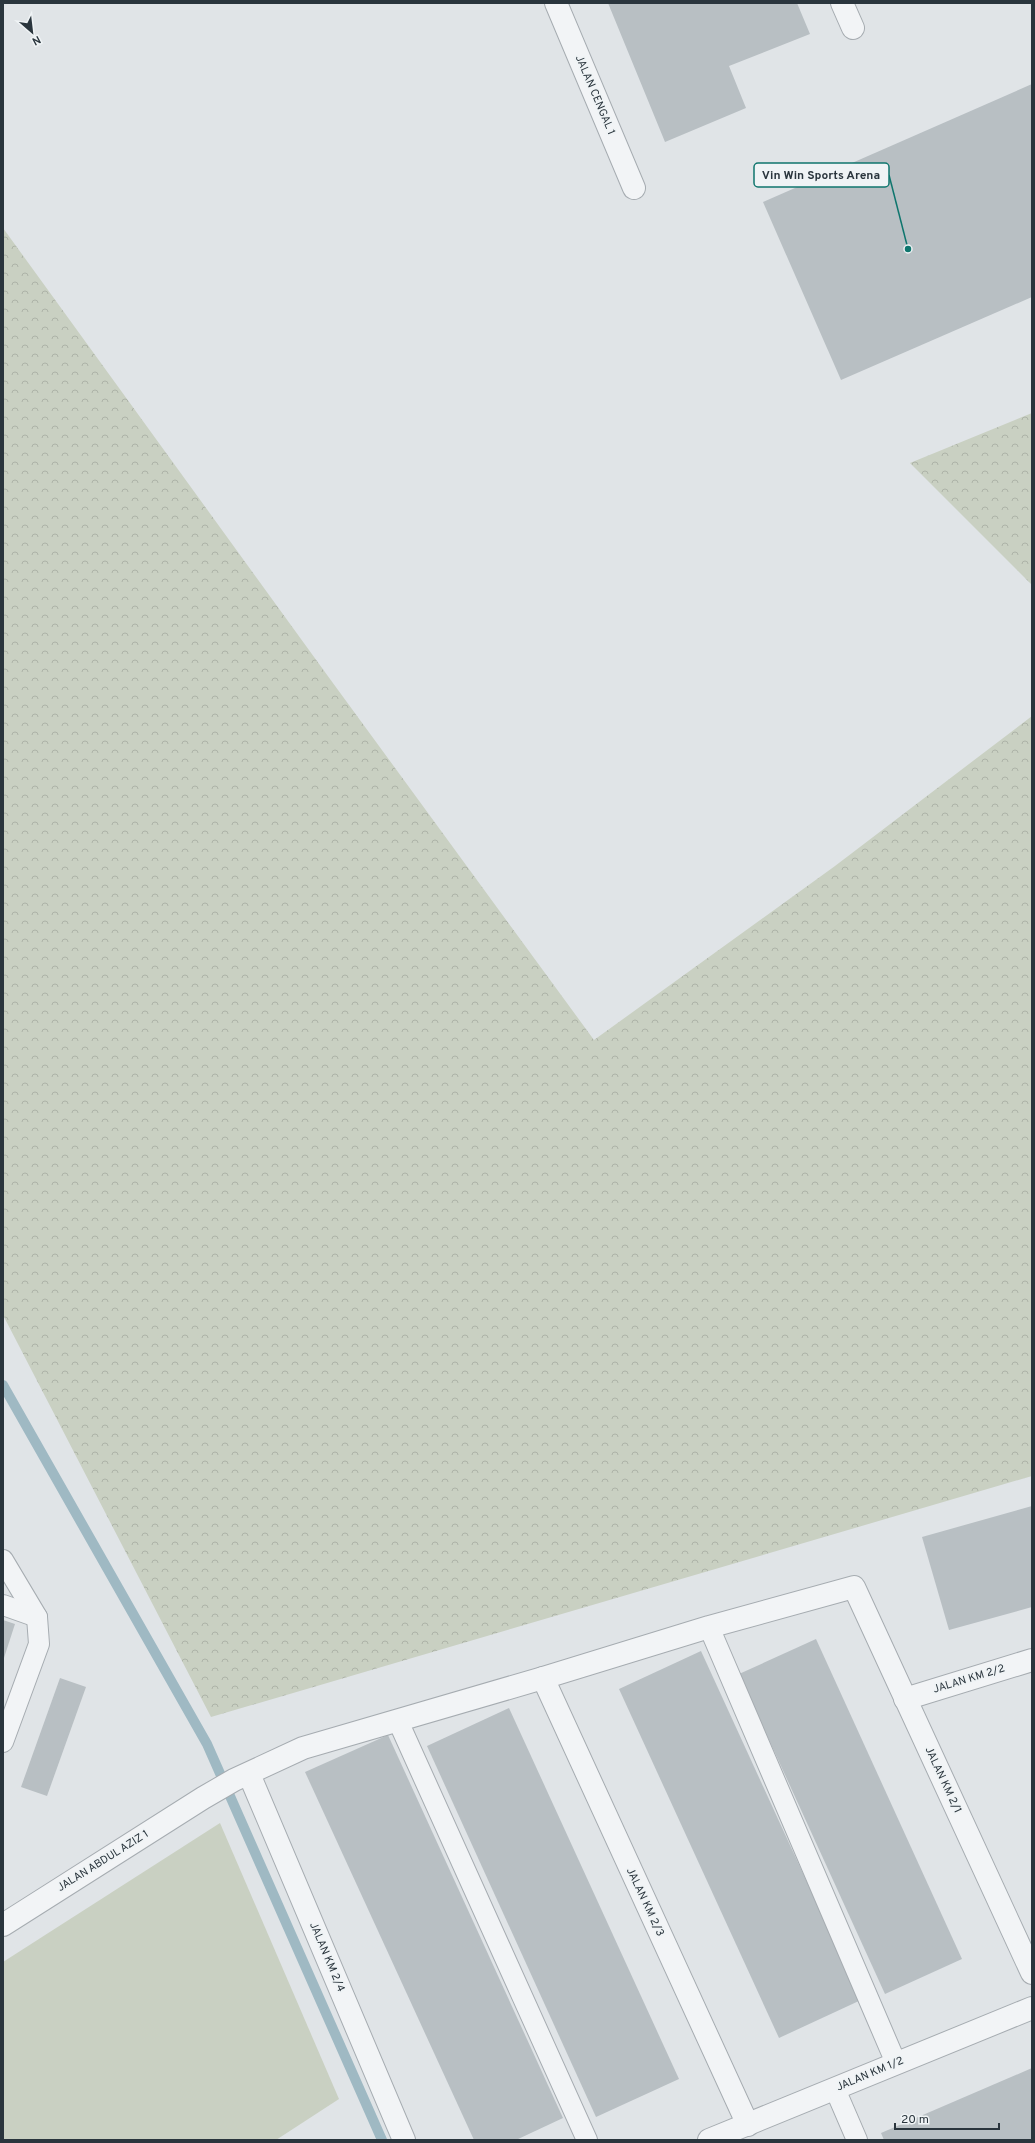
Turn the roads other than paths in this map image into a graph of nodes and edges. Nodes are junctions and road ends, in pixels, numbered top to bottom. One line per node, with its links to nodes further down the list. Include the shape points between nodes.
1 (556, 3): 4 (street, JALAN CENGAL 1)
2 (842, 3): 3 (street)
3 (853, 28)
4 (634, 188)
5 (3, 1560): 8 (lane)
6 (854, 1587): 9 (street, JALAN ABDUL AZIZ 1); 12 (street, JALAN KM 2/1)
7 (3, 1606): 8 (lane)
8 (37, 1617): 14 (lane, via 39,1644)
9 (708, 1627): 11 (street, JALAN ABDUL AZIZ 1); 19 (lane)
10 (1032, 1660): 12 (street, JALAN KM 2/2)
11 (543, 1678): 13 (street, JALAN ABDUL AZIZ 1); 21 (street, JALAN KM 2/3)
12 (906, 1699): 17 (street, JALAN KM 2/1)
13 (398, 1721): 15 (street, JALAN ABDUL AZIZ 1, via 303,1748); 23 (lane)
14 (3, 1742)
15 (242, 1777): 16 (street, JALAN ABDUL AZIZ 1, via 203,1798); 22 (street, JALAN KM 2/4)
16 (3, 1925)
17 (1032, 1973)
18 (1032, 2008): 19 (street, JALAN KM 1/2)
19 (896, 2063): 20 (street, JALAN KM 1/2)
20 (835, 2089): 21 (street, JALAN KM 1/2); 25 (lane)
21 (748, 2125): 24 (street, JALAN KM 1/2)
22 (404, 2140)
23 (588, 2140)
24 (709, 2140)
25 (857, 2140)

